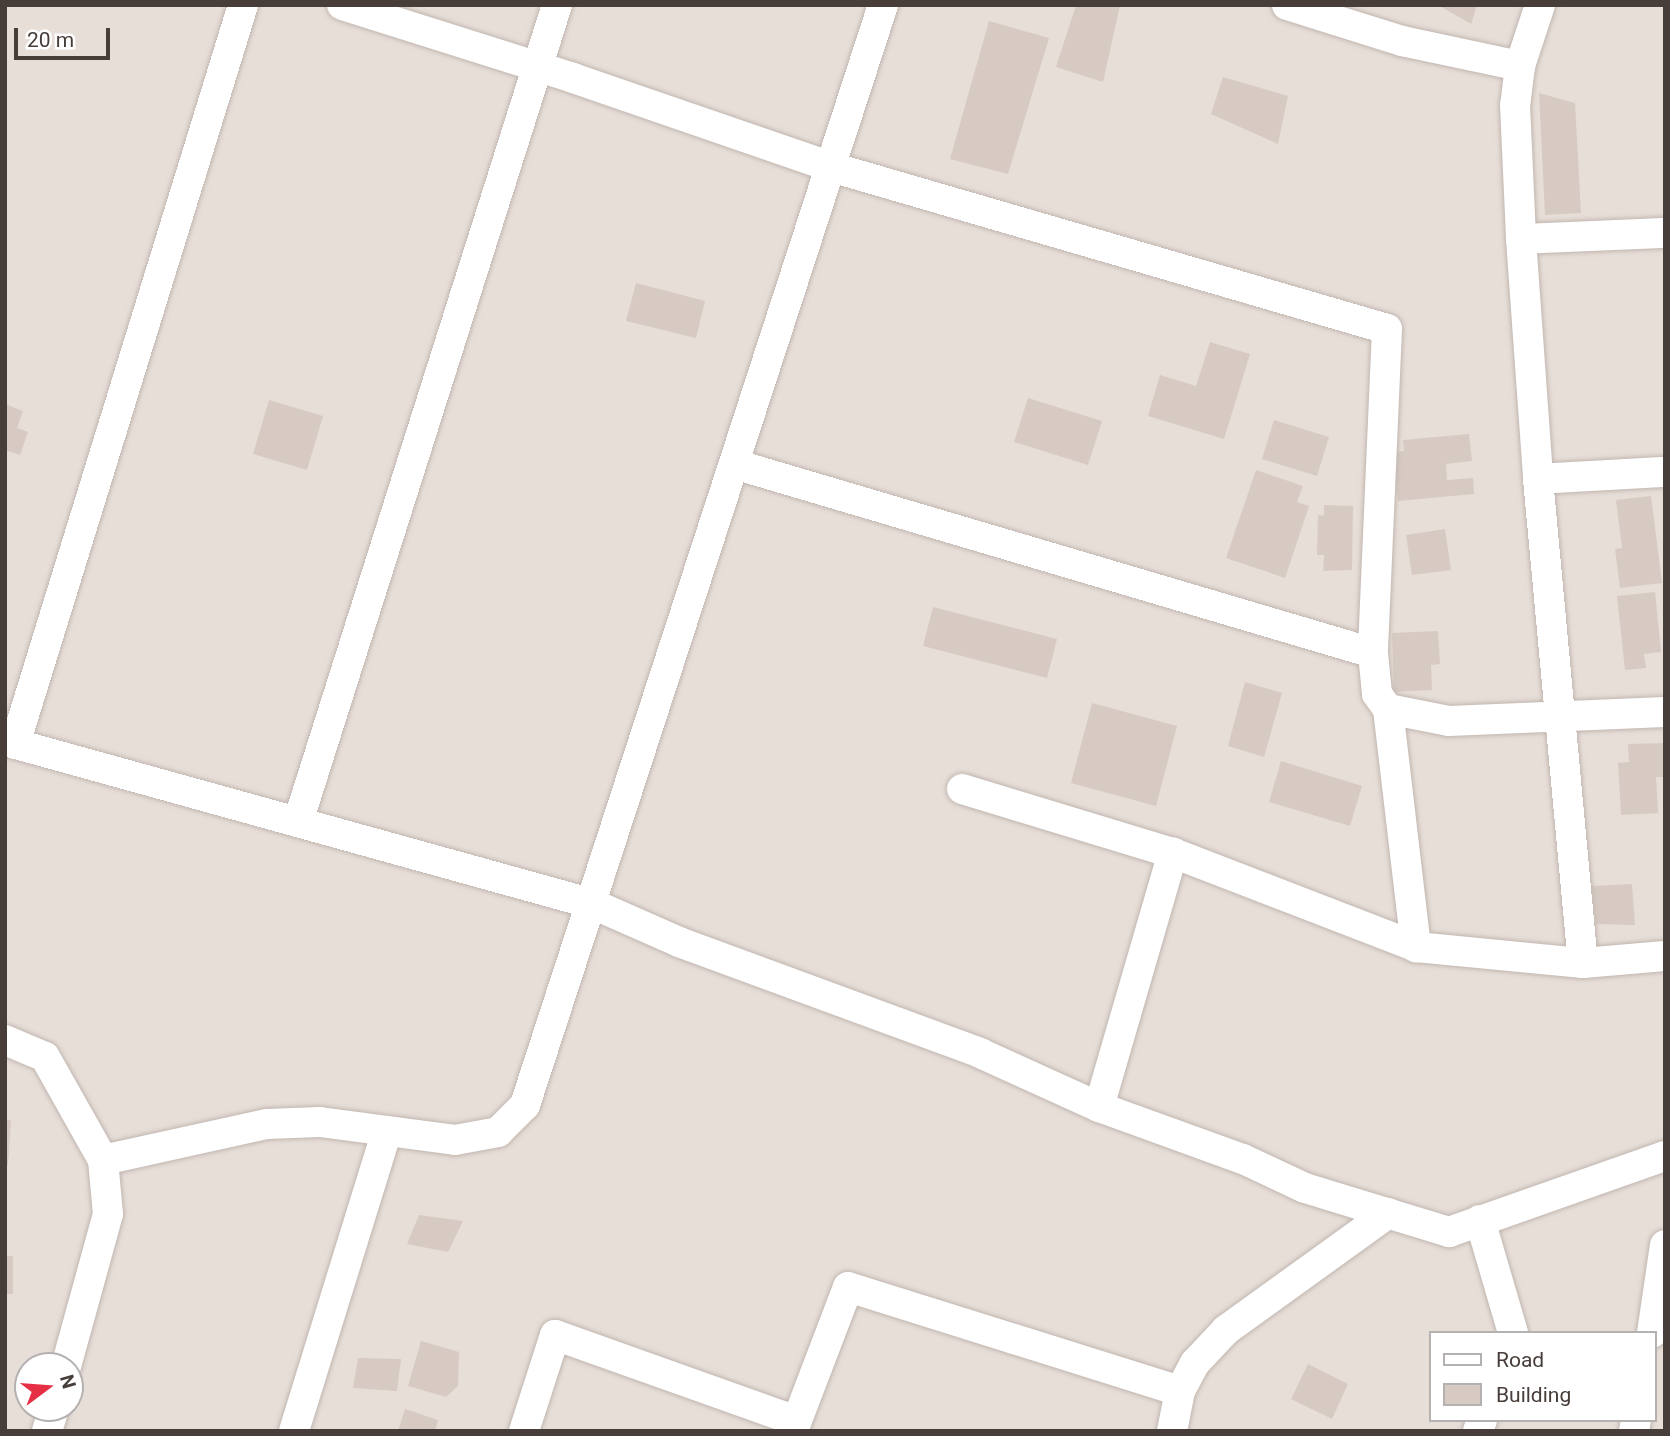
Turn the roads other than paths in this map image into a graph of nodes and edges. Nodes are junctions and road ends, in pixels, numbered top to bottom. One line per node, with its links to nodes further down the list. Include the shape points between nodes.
1 (243, 5): 19 (street)
2 (342, 5): 7 (street)
3 (557, 5): 7 (street)
4 (883, 5): 9 (street)
5 (1287, 5): 8 (street, via 1402,41)
6 (1540, 5): 8 (street)
7 (537, 66): 9 (street); 21 (street)
8 (1520, 66): 11 (street, via 1515,104)
9 (831, 167): 12 (street); 15 (street, via 1387,329)
10 (1665, 233): 11 (street)
11 (1521, 239): 14 (street)
12 (734, 464): 15 (street); 23 (street)
13 (1665, 472): 14 (street)
14 (1538, 479): 18 (street)
15 (1373, 653): 16 (street, via 1377,694)
16 (1388, 709): 18 (street, via 1448,721); 24 (street)
17 (1665, 712): 18 (street)
18 (1561, 718): 26 (street)
19 (10, 742): 21 (street)
20 (962, 789): 22 (street)
21 (298, 822): 23 (street)
22 (1173, 853): 24 (street); 28 (street)
23 (593, 904): 28 (street, via 679,942 980,1053); 29 (street, via 525,1105 498,1132 455,1140)
24 (1416, 947): 26 (street)
25 (1665, 956): 26 (street)
26 (1583, 963)
27 (5, 1040): 31 (street, via 46,1057)
28 (1099, 1107): 32 (street, via 1243,1159 1305,1188)
29 (387, 1131): 31 (street, via 320,1122 267,1124); 40 (street)
30 (1665, 1156): 33 (street)
31 (103, 1160): 37 (street, via 108,1214)
32 (1388, 1213): 33 (street, via 1449,1232); 38 (street, via 1226,1330 1195,1363)
33 (1480, 1220): 35 (street)
34 (1665, 1245): 36 (street)
35 (1512, 1331)
36 (1652, 1331)
37 (70, 1352)
38 (1180, 1391): 39 (street, via 848,1287); 42 (street)
39 (794, 1426): 41 (street, via 555,1335)
40 (294, 1431)
41 (524, 1431)
42 (1172, 1431)

